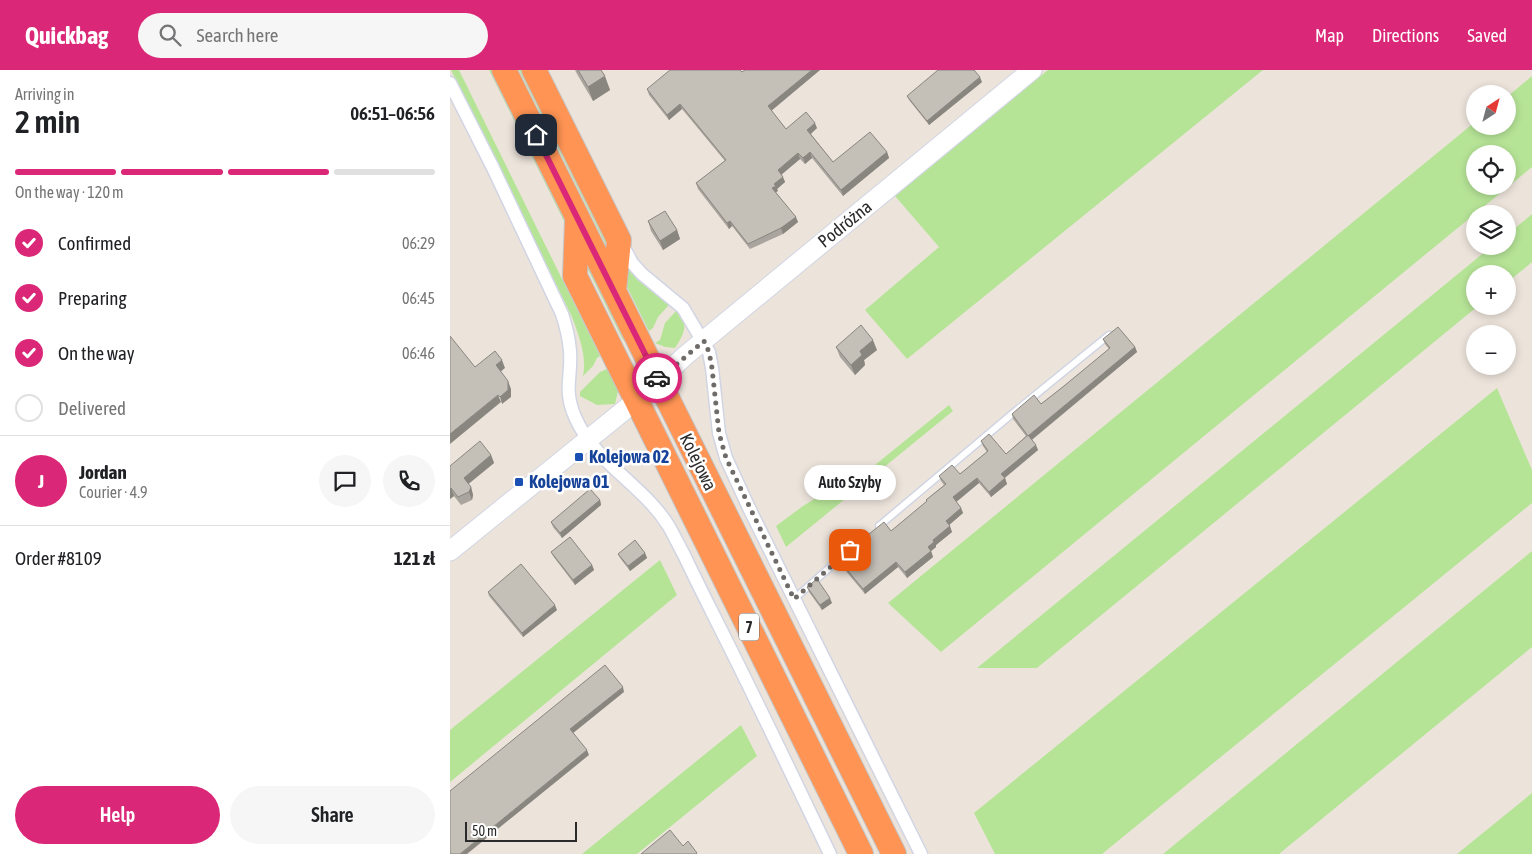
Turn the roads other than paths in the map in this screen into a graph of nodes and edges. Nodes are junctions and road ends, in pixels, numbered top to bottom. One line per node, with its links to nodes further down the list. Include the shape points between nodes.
1 (504, 70): 5 (highway, Kolejowa / 7)
2 (534, 70): 6 (highway)
3 (1032, 70): 9 (street, Podróżna)
4 (450, 83): 12 (street, via 568,329 568,398)
5 (577, 216): 7 (highway, Kolejowa / 7); 11 (highway, Kolejowa / 7, via 575,276)
6 (619, 240): 7 (highway); 9 (street, via 642,274 683,308)
7 (614, 291): 10 (highway, Kolejowa / 7)
8 (1116, 329): 13 (lane)
9 (704, 341): 10 (street, Podróżna); 16 (street, via 709,352 719,433 726,458)
10 (658, 380): 11 (street, Podróżna); 19 (highway, Kolejowa / 7)
11 (637, 400): 12 (street, Podróżna); 18 (highway, Kolejowa / 7)
12 (588, 440): 15 (street, Podróżna); 17 (street, via 610,466 645,496 668,525)
13 (873, 531)
14 (850, 550): 16 (lane)
15 (450, 551)
16 (794, 599): 20 (street)
17 (830, 854)
18 (861, 854)
19 (894, 854)
20 (921, 854)

